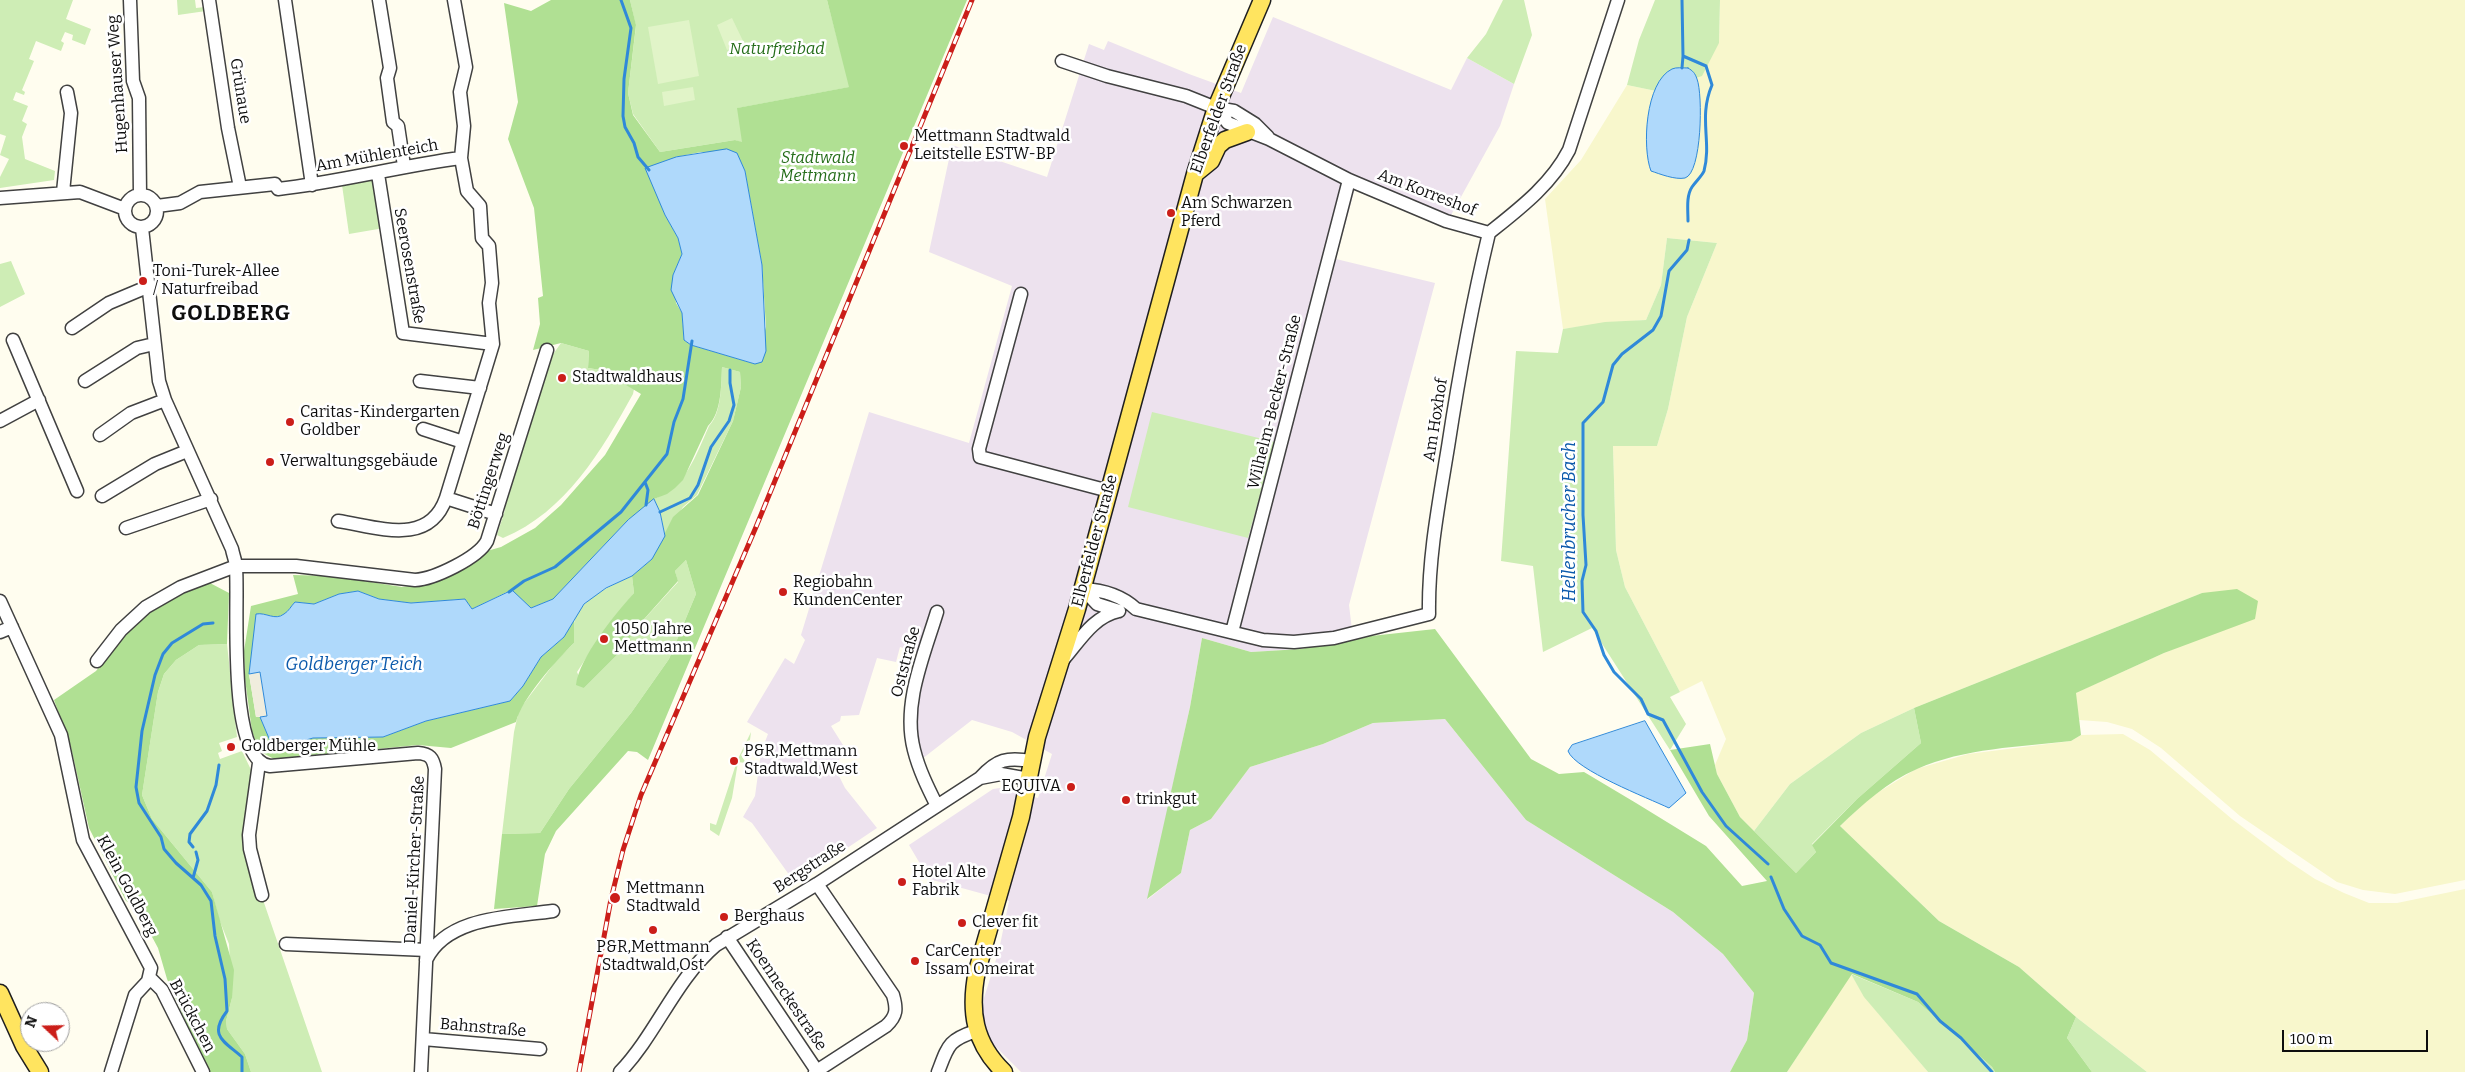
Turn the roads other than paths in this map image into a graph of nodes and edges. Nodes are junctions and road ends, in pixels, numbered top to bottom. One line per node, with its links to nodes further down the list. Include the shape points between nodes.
1 (130, 0): 21 (street, Hugenhauser Weg, via 133,81 139,98)
2 (209, 0): 19 (street, Grünaue)
3 (284, 0): 18 (street)
4 (379, 0): 14 (street, via 390,68 387,78 393,122 398,126)
5 (454, 0): 13 (street, via 466,68 460,92 464,126)
6 (1262, 0): 10 (main road, Elberfelder Straße)
7 (1618, 0): 26 (street, Am Korreshof, via 1562,164 1520,209)
8 (1062, 61): 10 (street, via 1186,96)
9 (67, 92): 20 (street, via 71,113)
10 (1216, 108): 11 (street, Am Korreshof, via 1228,123); 12 (street, Am Korreshof, via 1234,111); 16 (main road, Elberfelder Straße)
11 (1247, 132): 12 (street, Am Korreshof); 16 (main road, via 1225,140 1210,161)
12 (1269, 139): 17 (street, Am Korreshof)
13 (461, 158): 14 (street, Am Mühlenteich); 32 (street, Am Mühlenteich, via 467,191 480,206 482,238 489,246)
14 (404, 166): 15 (street, Am Mühlenteich)
15 (378, 174): 18 (street, Am Mühlenteich); 32 (street, Seerosenstraße, via 403,333)
16 (1195, 174): 45 (main road, Elberfelder Straße)
17 (1349, 180): 26 (street, Am Korreshof, via 1446,221); 59 (street, Wilhelm-Becker-Straße)
18 (312, 185): 19 (street, Am Mühlenteich, via 278,189 275,184)
19 (240, 187): 23 (street, Am Mühlenteich, via 200,192 180,204)
20 (63, 192): 22 (street); 24 (street, via 80,192)
21 (140, 195): 23 (street, via 150,198); 24 (street, via 130,200)
22 (0, 198)
23 (156, 206): 25 (street, via 158,211 154,222)
24 (125, 209): 25 (street, via 130,223)
25 (142, 228): 27 (street)
26 (1489, 233): 59 (street, Am Hoxhof, via 1472,305 1436,520 1428,584 1429,614 1334,638 1294,642 1263,640)
27 (148, 288): 29 (street, via 109,303); 31 (street)
28 (1021, 294): 45 (street, via 979,449 980,457)
29 (72, 328)
30 (13, 340): 37 (street)
31 (154, 344): 34 (street, via 137,348); 38 (street)
32 (493, 344): 36 (street, Am Mühlenteich)
33 (547, 350): 49 (street, Böttingerweg)
34 (85, 381)
35 (420, 381): 36 (street)
36 (480, 388): 42 (street, Am Mühlenteich)
37 (38, 400): 39 (street); 44 (street)
38 (165, 400): 41 (street, via 131,412); 43 (street)
39 (0, 421)
40 (423, 430): 42 (street)
41 (100, 435)
42 (463, 442): 47 (street, Am Mühlenteich)
43 (187, 451): 46 (street, via 155,464); 48 (street)
44 (77, 491)
45 (1109, 492): 53 (main road, Elberfelder Straße)
46 (102, 496)
47 (446, 498): 49 (street); 50 (street, Am Mühlenteich, via 434,518 414,530)
48 (211, 499): 51 (street); 52 (street)
49 (496, 514): 52 (street, Böttingerweg, via 482,549 474,556 421,580 296,566)
50 (338, 521)
51 (126, 528)
52 (236, 566): 60 (street, Böttingerweg, via 181,586 146,607 121,630); 63 (street, via 236,670 246,733 252,754)
53 (1083, 589): 55 (street, via 1101,590 1127,600); 56 (street, via 1096,604); 61 (main road, Elberfelder Straße)
54 (0, 601): 58 (street, Klein Goldberg)
55 (1136, 609): 56 (street); 59 (street)
56 (1119, 610): 61 (street, via 1108,613 1090,627)
57 (937, 612): 66 (street, Oststraße, via 914,689 911,728 919,767)
58 (6, 630): 73 (street, Klein Goldberg, via 60,735 84,840 148,961)
59 (1232, 632)
60 (97, 661)
61 (1062, 661): 62 (main road, Elberfelder Straße, via 1040,724)
62 (1032, 760): 64 (street, Bergstraße, via 1008,759 994,765); 65 (main road, Elberfelder Straße)
63 (259, 763): 68 (street, via 249,835); 72 (street, Daniel-Kircher-Straße, via 274,766 418,753 431,757 435,769)
64 (980, 778): 65 (street, Bergstraße, via 1001,774); 66 (street, Bergstraße)
65 (1029, 779): 75 (main road, Elberfelder Straße, via 1022,817 974,986 972,1007)
66 (937, 806): 67 (street, Bergstraße)
67 (817, 884): 70 (street, Bergstraße); 81 (street, Koenneckestraße, via 893,995 897,1011 886,1026)
68 (262, 895)
69 (553, 911): 72 (street, via 475,923 438,944)
70 (727, 937): 81 (street, Koenneckestraße); 87 (street, Bergstraße, via 702,957)
71 (286, 944): 72 (street)
72 (427, 955): 77 (street, Bahnstraße)
73 (150, 978): 84 (street, via 135,995); 85 (street, Brückchen, via 162,990)
74 (0, 994): 76 (main road)
75 (976, 1031): 88 (street, via 958,1037 948,1048); 89 (main road, Elberfelder Straße, via 991,1059)
76 (20, 1037)
77 (423, 1039): 78 (street, Bahnstraße); 86 (street, Bahnstraße)
78 (540, 1049)
79 (26, 1052): 82 (main road)
80 (28, 1052): 83 (main road)
81 (816, 1071)
82 (31, 1072)
83 (40, 1072)
84 (111, 1072)
85 (203, 1072)
86 (421, 1072)
87 (620, 1072)
88 (938, 1072)
89 (1004, 1072)

